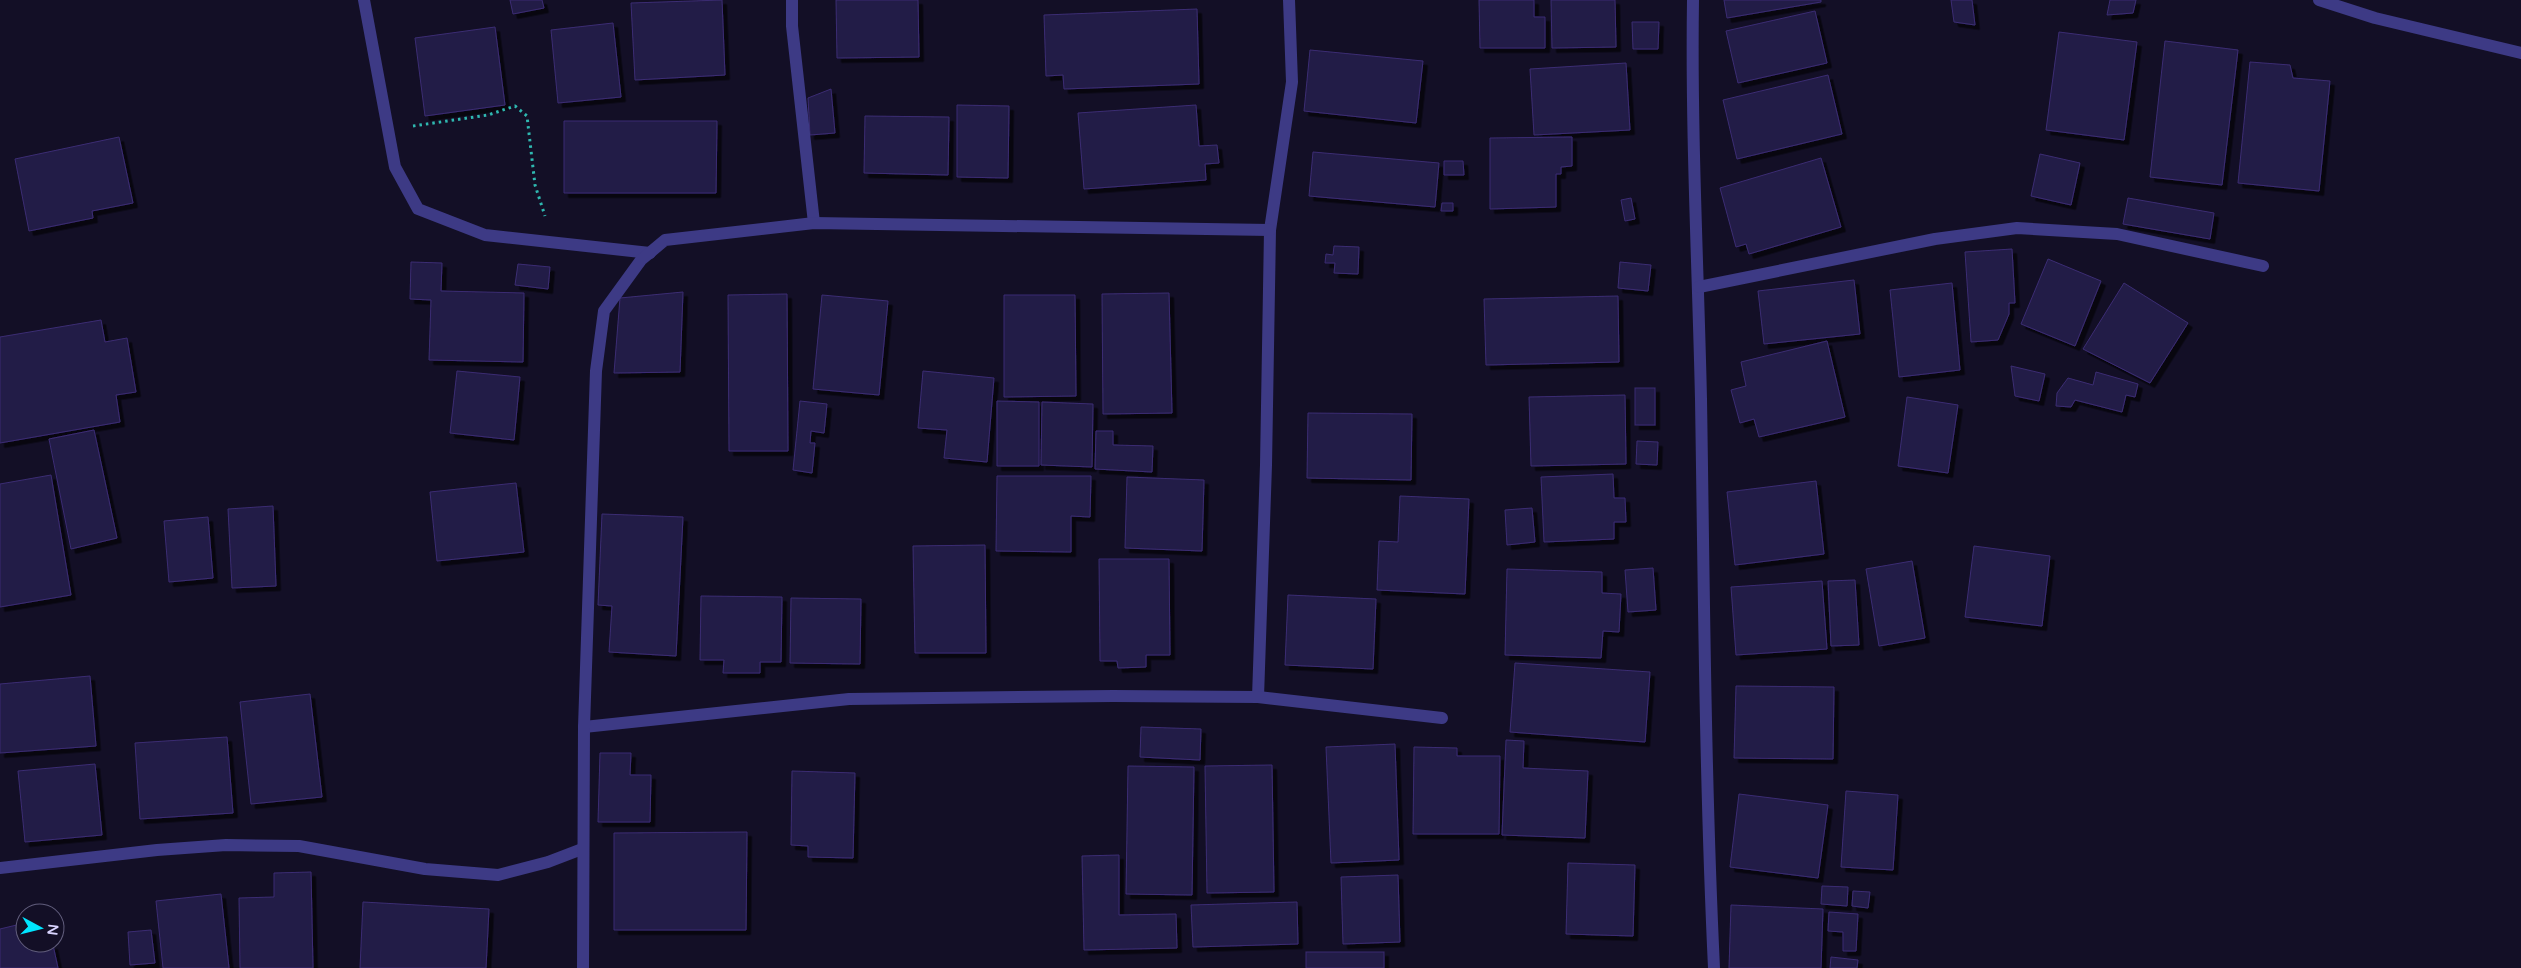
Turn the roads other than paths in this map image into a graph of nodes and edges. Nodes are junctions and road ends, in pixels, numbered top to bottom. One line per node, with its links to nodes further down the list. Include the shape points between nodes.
1 (364, 0): 9 (street, via 395,167 418,209 485,235)
2 (792, 0): 7 (street, via 792,26)
3 (1289, 0): 8 (street, via 1292,82)
4 (1693, 0): 11 (street, via 1694,174)
5 (2319, 0): 6 (street, via 2375,18)
6 (2521, 53)
7 (814, 223): 8 (street); 9 (street, via 665,240)
8 (1270, 230): 12 (street)
9 (650, 253): 14 (street, via 641,260 604,311 596,371)
10 (2263, 266): 11 (street, via 2117,234 2017,228 1935,239)
11 (1699, 287): 18 (street, via 1707,838)
12 (1258, 697): 13 (street); 14 (street, via 848,699)
13 (1442, 718)
14 (584, 728): 15 (street)
15 (582, 849): 16 (street, via 498,875 425,869 281,845 157,850); 17 (street)
16 (0, 868)
17 (583, 968)
18 (1714, 968)

